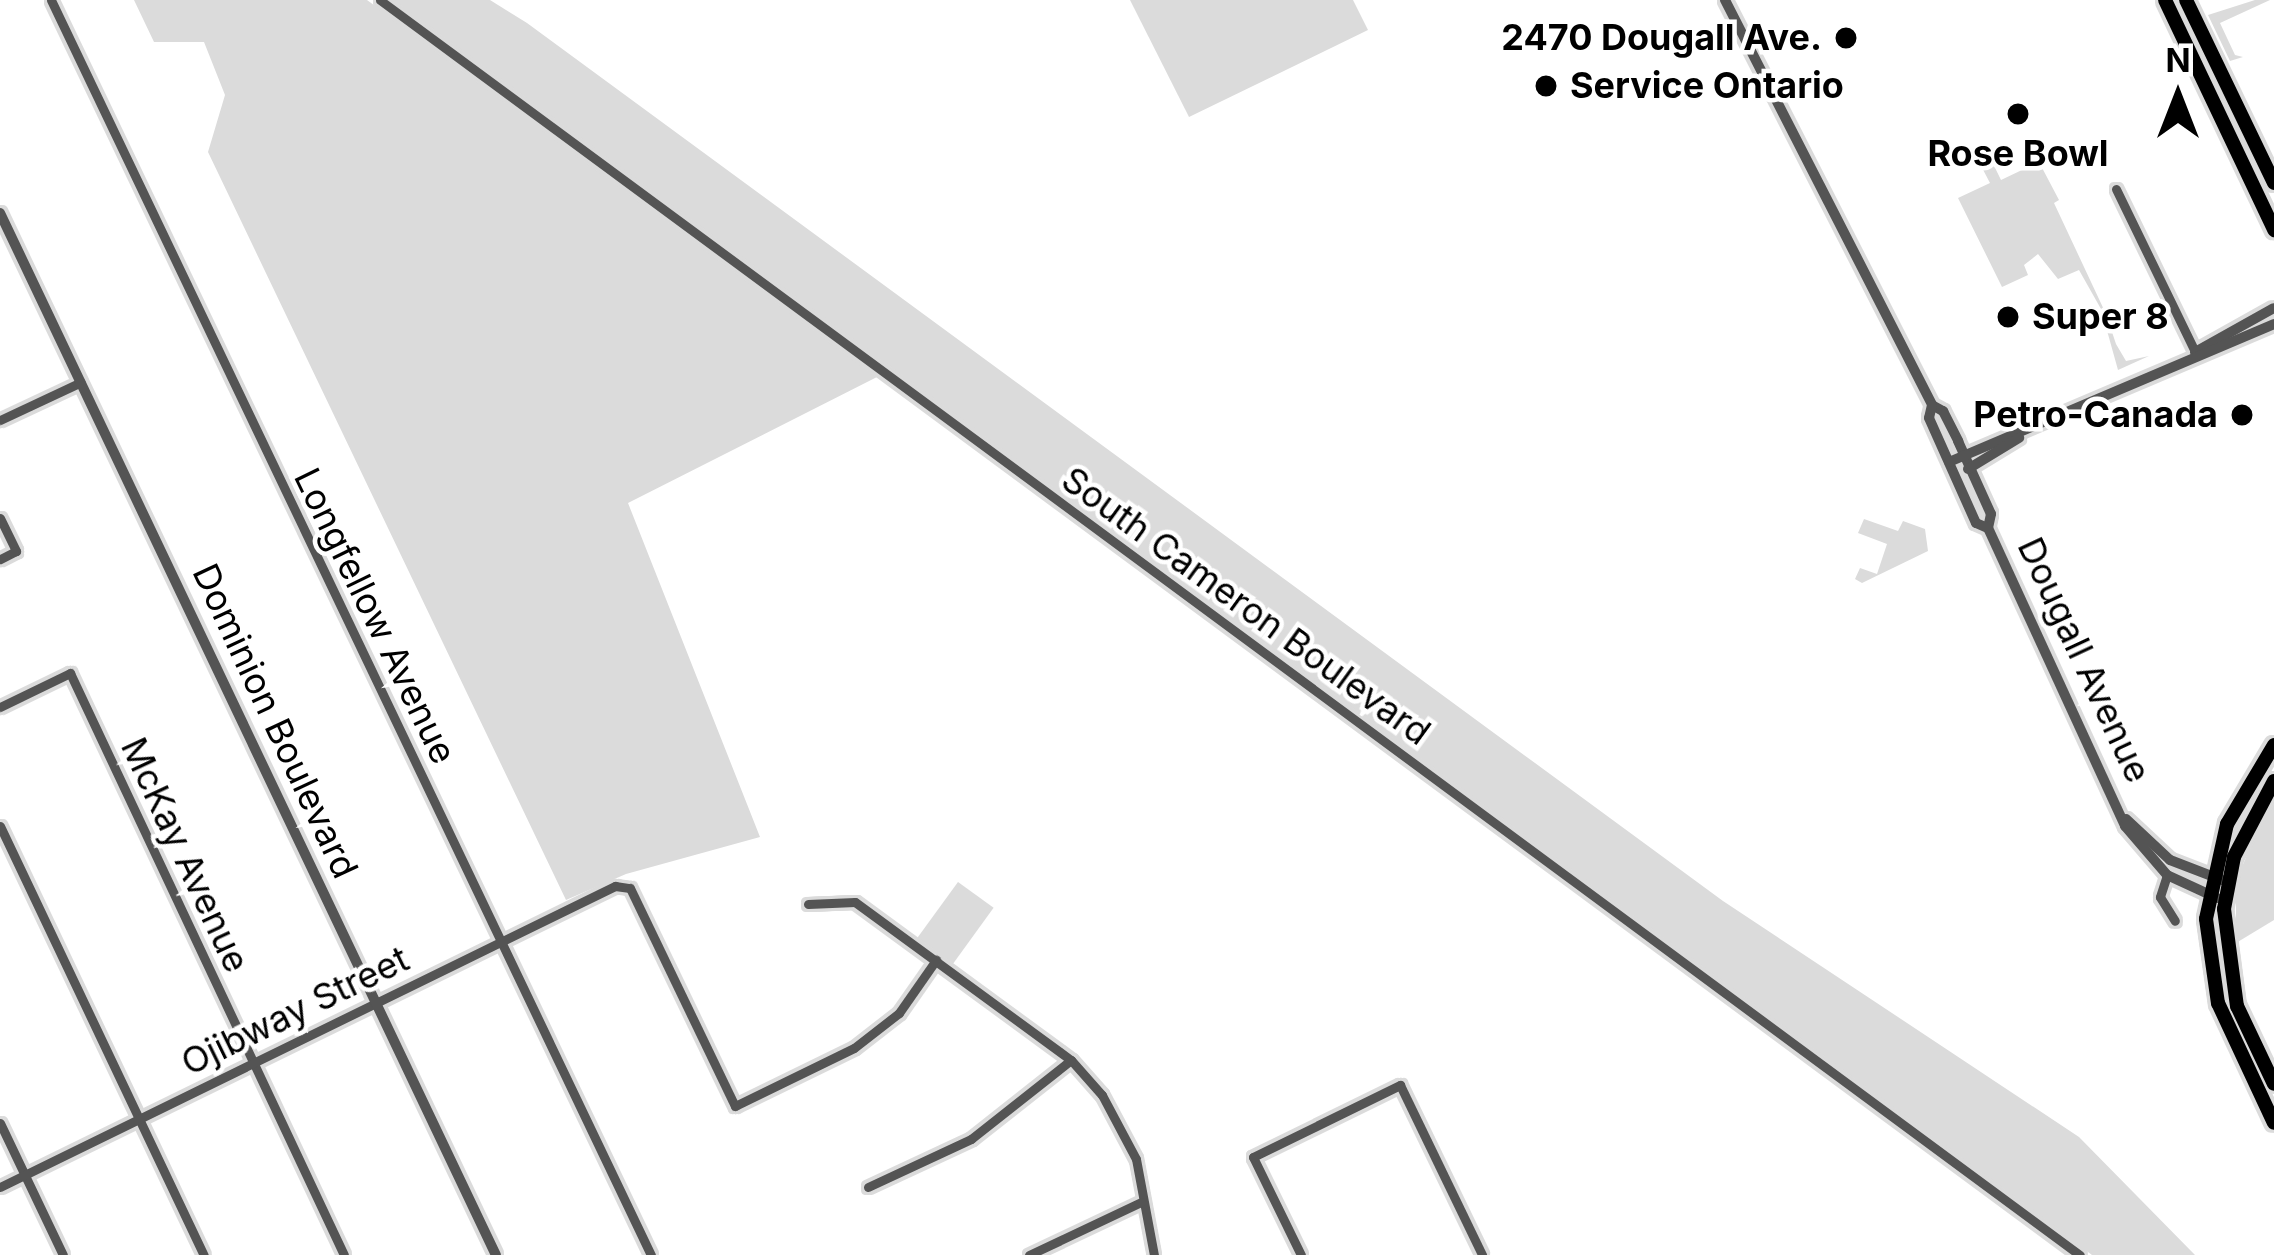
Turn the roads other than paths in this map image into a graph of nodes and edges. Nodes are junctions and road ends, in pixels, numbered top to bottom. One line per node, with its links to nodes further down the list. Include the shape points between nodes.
1 (51, 0): 38 (street, Longfellow Avenue)
2 (380, 0): 60 (street, South Cameron Boulevard)
3 (1725, 0): 7 (street, Dougall Avenue)
4 (1741, 0): 7 (street)
5 (2165, 0): 11 (main road)
6 (2186, 0): 8 (main road)
7 (1738, 14): 16 (street, Dougall Avenue)
8 (2274, 183)
9 (2116, 189): 14 (street)
10 (0, 213): 15 (street, Dominion Boulevard)
11 (2274, 230)
12 (2274, 308): 14 (street)
13 (2274, 324): 14 (street)
14 (2194, 352): 18 (street)
15 (80, 382): 17 (street); 40 (street, Dominion Boulevard)
16 (1932, 405): 19 (street, Dougall Avenue); 20 (street, Dougall Avenue, via 1929,418)
17 (0, 420)
18 (2021, 436): 19 (street); 21 (street)
19 (1965, 455): 20 (street); 21 (street, Dougall Avenue)
20 (1948, 462): 22 (street, Dougall Avenue)
21 (1971, 468): 22 (street); 24 (street, Dougall Avenue)
22 (1955, 476): 24 (street, Dougall Avenue, via 1976,523)
23 (0, 518): 25 (street, via 16,551)
24 (1988, 528): 29 (street, Dougall Avenue)
25 (0, 559)
26 (0, 706): 41 (street, McKay Avenue, via 70,674)
27 (2274, 745): 32 (main road, via 2227,824)
28 (2274, 781): 33 (main road)
29 (2126, 819): 31 (street, Dougall Avenue, via 2134,843); 32 (street, Dougall Avenue, via 2170,860)
30 (0, 826): 44 (street)
31 (2167, 875): 34 (street, Dougall Avenue); 37 (street, via 2160,897)
32 (2210, 876): 33 (street, Dougall Avenue); 34 (main road)
33 (2228, 882): 35 (main road)
34 (2208, 895): 35 (street, Dougall Avenue); 46 (main road, via 2207,956 2218,1003)
35 (2225, 901): 43 (main road, via 2237,1006)
36 (808, 904): 39 (street, via 855,902)
37 (2175, 921)
38 (502, 942): 39 (street, Ojibway Street, via 615,886 630,888 735,1106 854,1048 899,1013); 40 (street, Ojibway Street); 55 (street, Longfellow Avenue)
39 (936, 960): 42 (street)
40 (376, 1002): 41 (street, Ojibway Street); 54 (street, Dominion Boulevard)
41 (252, 1060): 44 (street, Ojibway Street); 53 (street, McKay Avenue)
42 (1071, 1060): 49 (street, via 971,1139); 50 (street, via 1122,1129)
43 (2274, 1084)
44 (138, 1117): 47 (street, Ojibway Street); 52 (street)
45 (0, 1123): 47 (street)
46 (2274, 1123)
47 (24, 1174): 48 (street, Ojibway Street); 51 (street)
48 (0, 1187)
49 (868, 1187)
50 (1141, 1202): 56 (street); 57 (street)
51 (63, 1255)
52 (203, 1255)
53 (344, 1255)
54 (496, 1255)
55 (651, 1255)
56 (1029, 1255)
57 (1154, 1255)
58 (1300, 1255): 59 (street, via 1253,1156 1400,1085)
59 (1482, 1255)
60 (2080, 1255)

